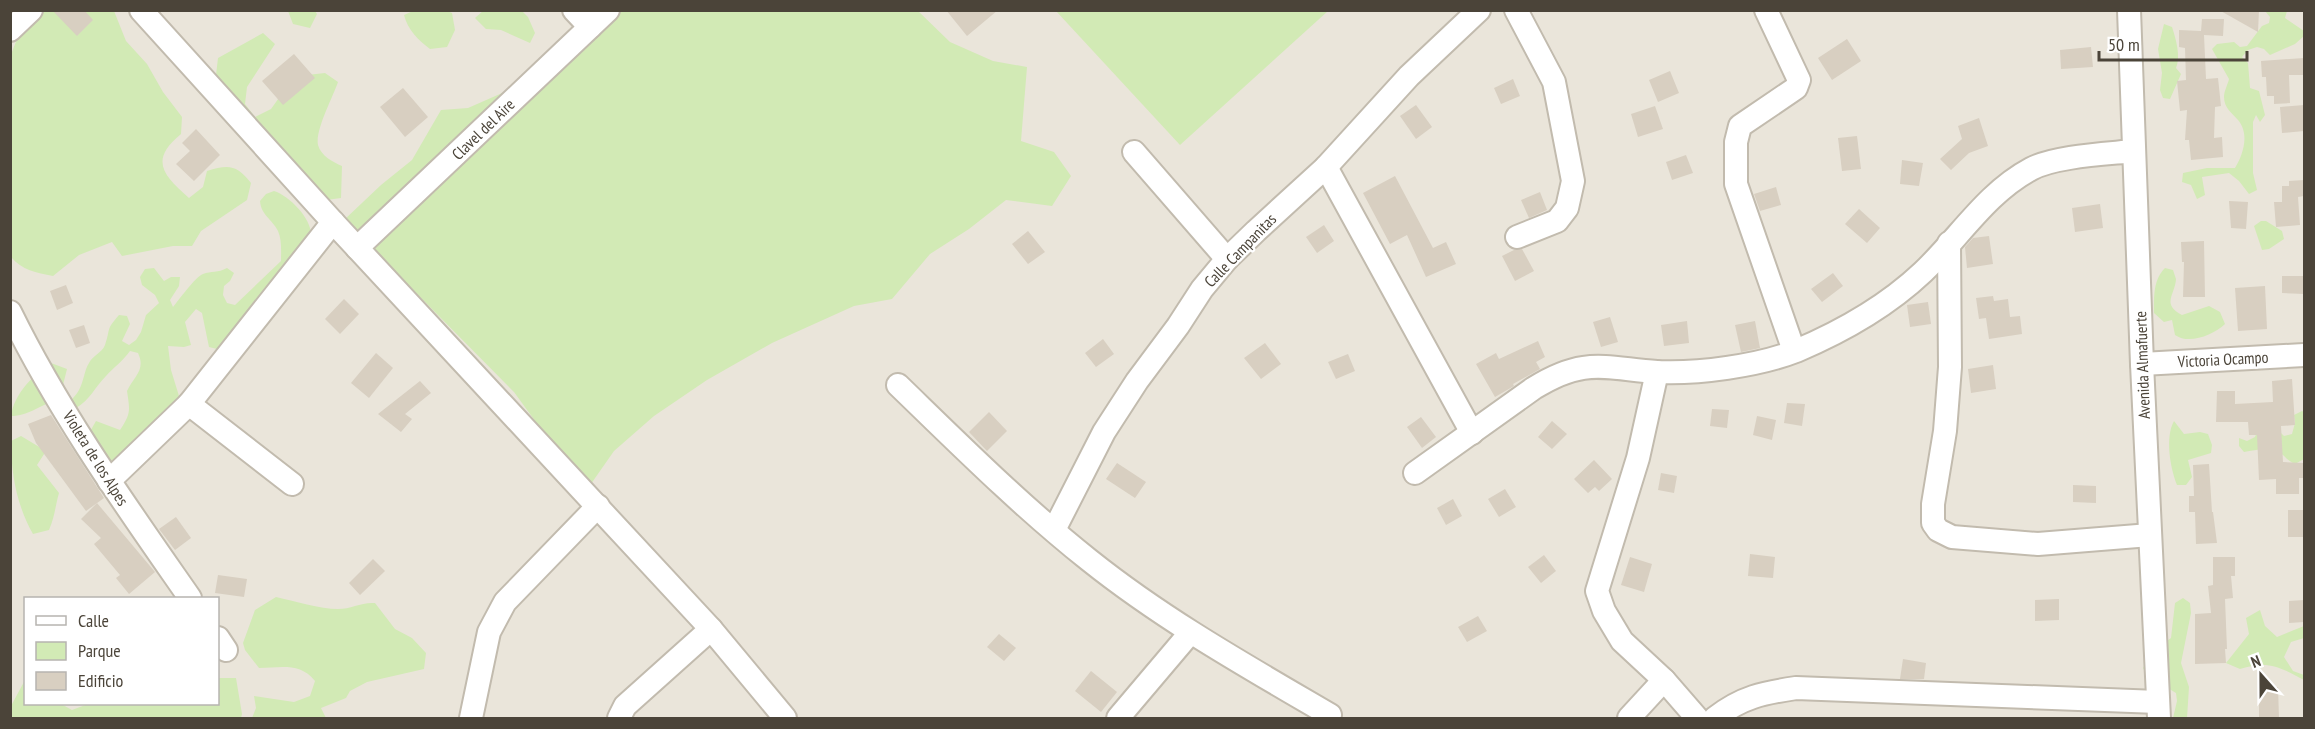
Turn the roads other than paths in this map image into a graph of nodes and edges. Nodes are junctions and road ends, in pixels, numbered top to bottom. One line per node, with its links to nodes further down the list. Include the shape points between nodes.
1 (31, 10): 10 (street)
2 (141, 10): 14 (street)
3 (574, 10): 9 (street)
4 (608, 10): 9 (street, Clavel del Aire)
5 (1479, 10): 13 (street, Calle Campanitas, via 1409,76)
6 (1516, 10): 15 (street, via 1554,82 1573,181 1567,208 1557,221)
7 (1766, 10): 20 (street, via 1800,80 1796,88 1740,126 1736,184)
8 (2129, 10): 11 (street, Avenida Almafuerte)
9 (590, 27): 17 (street, Clavel del Aire)
10 (10, 30)
11 (2134, 151): 16 (street, via 2033,167 2005,186); 22 (street, Avenida Almafuerte)
12 (1134, 152): 18 (street)
13 (1326, 168): 18 (street, Calle Campanitas); 26 (street)
14 (333, 222): 17 (street); 25 (street)
15 (1517, 237)
16 (1949, 243): 20 (street, via 1923,273 1876,309); 32 (street, via 1950,367 1933,523 1952,537 2038,544)
17 (357, 248): 30 (street)
18 (1227, 260): 31 (street, Calle Campanitas, via 1202,289 1104,432)
19 (10, 312): 28 (street, Violeta de los Alpes, via 28,349)
20 (1794, 351): 23 (street, via 1762,361 1705,370)
21 (2304, 355): 22 (street, Victoria Ocampo)
22 (2142, 364): 32 (street, Avenida Almafuerte)
23 (1657, 372): 26 (street, via 1610,366 1575,368 1534,388); 36 (street, via 1638,458 1597,591 1622,640)
24 (898, 385): 31 (street)
25 (189, 404): 28 (street); 29 (street)
26 (1472, 432): 27 (street)
27 (1415, 473)
28 (109, 481): 33 (street, Violeta de los Alpes)
29 (292, 484)
30 (598, 506): 34 (street); 39 (street, via 505,602 489,632)
31 (1054, 530): 35 (street)
32 (2150, 535): 37 (street, Avenida Almafuerte)
33 (189, 597)
34 (711, 629): 40 (street, via 625,706); 41 (street)
35 (1191, 633): 38 (street); 42 (street)
36 (1664, 680): 43 (street); 44 (street)
37 (2158, 710): 45 (street, via 1796,688 1761,693 1733,704)
38 (1330, 715)
39 (471, 718)
40 (619, 718)
41 (784, 718)
42 (1118, 718)
43 (1629, 718)
44 (1697, 718)
45 (1715, 718)

